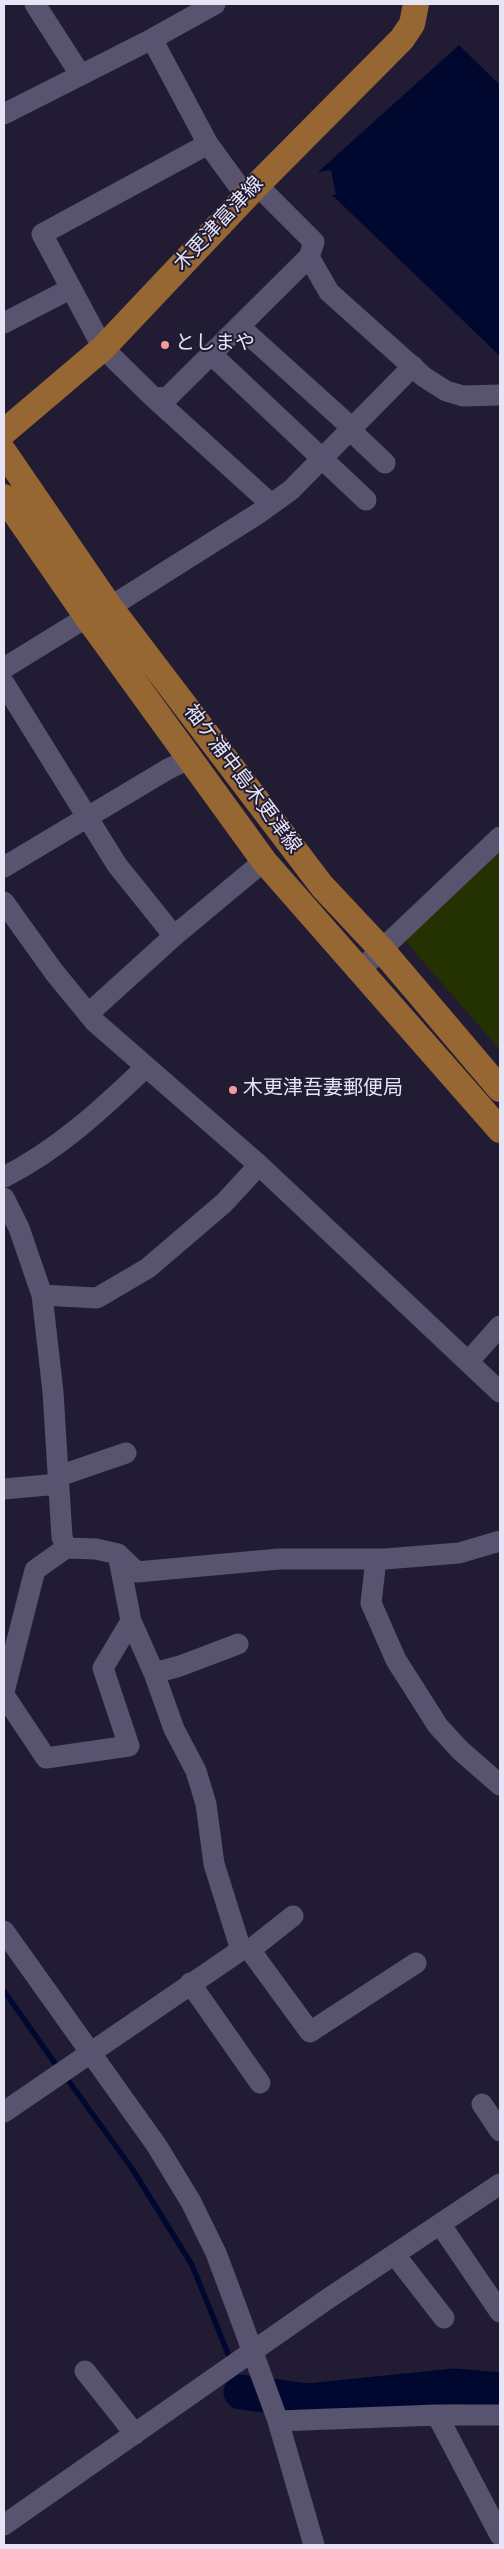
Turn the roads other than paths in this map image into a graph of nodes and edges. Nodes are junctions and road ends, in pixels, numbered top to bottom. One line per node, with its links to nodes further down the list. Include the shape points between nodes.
1 (35, 4): 5 (street)
2 (215, 4): 4 (street)
3 (416, 4): 8 (main road, 木更津富津線, via 412,24 402,39)
4 (152, 39): 5 (street); 7 (street)
5 (80, 74): 6 (street)
6 (4, 114)
7 (208, 144): 8 (street); 10 (street, via 42,234)
8 (252, 190): 9 (street, via 314,242); 13 (main road, 木更津富津線)
9 (309, 257): 12 (street); 15 (street, via 329,292)
10 (70, 290): 11 (street); 13 (street)
11 (4, 323)
12 (239, 326): 14 (street); 18 (street)
13 (103, 348): 17 (street); 19 (main road, 木更津富津線)
14 (211, 354): 17 (street, via 168,397); 21 (street)
15 (413, 366): 16 (street, via 446,391 463,396); 18 (street)
16 (500, 395)
17 (154, 398): 25 (street)
18 (351, 429): 21 (street); 22 (street)
19 (4, 432)
20 (4, 452): 26 (main road, 袖ケ浦中島木更津線)
21 (323, 458): 24 (street); 25 (street, via 291,490)
22 (385, 463)
23 (4, 497): 26 (main road, 袖ケ浦中島木更津線)
24 (366, 500)
25 (271, 504): 26 (street)
26 (99, 612): 27 (street); 29 (main road, 袖ケ浦中島木更津線); 36 (main road, 袖ケ浦中島木更津線, via 322,886)
27 (4, 668)
28 (4, 683): 30 (street)
29 (191, 758): 30 (street); 32 (main road, 袖ケ浦中島木更津線)
30 (87, 817): 33 (street); 35 (street, via 117,865)
31 (500, 837): 36 (street)
32 (264, 861): 35 (street); 37 (main road, 袖ケ浦中島木更津線)
33 (4, 867)
34 (4, 902): 38 (street)
35 (174, 936): 38 (street)
36 (382, 950): 37 (street); 40 (main road, 袖ケ浦中島木更津線)
37 (360, 970): 41 (main road, 袖ケ浦中島木更津線)
38 (88, 1014): 39 (street)
39 (146, 1067): 42 (street); 43 (street, via 82,1125 44,1154)
40 (500, 1089)
41 (500, 1130)
42 (260, 1165): 45 (street, via 224,1203 148,1268 97,1298); 47 (street)
43 (4, 1177)
44 (4, 1198): 45 (street, via 19,1228)
45 (42, 1295): 50 (street)
46 (500, 1326): 47 (street)
47 (468, 1362): 48 (street)
48 (500, 1392)
49 (126, 1453): 50 (street)
50 (59, 1480): 51 (street); 53 (street, via 62,1537)
51 (4, 1489)
52 (500, 1540): 55 (street, via 459,1553)
53 (66, 1548): 54 (street); 59 (street, via 36,1570)
54 (118, 1554): 55 (street, via 137,1572 279,1559); 56 (street)
55 (376, 1559): 60 (street, via 371,1603 396,1660 438,1726)
56 (131, 1621): 58 (street); 59 (street, via 103,1668 129,1746 46,1758)
57 (238, 1644): 58 (street)
58 (154, 1673): 63 (street, via 174,1729 196,1772 206,1804 214,1864)
59 (4, 1694)
60 (500, 1785)
61 (293, 1916): 63 (street)
62 (4, 1931): 66 (street)
63 (246, 1950): 64 (street, via 310,2032); 65 (street)
64 (416, 1963)
65 (190, 1983): 66 (street); 67 (street)
66 (89, 2053): 69 (street); 76 (street, via 157,2146 191,2202 216,2253)
67 (260, 2083)
68 (482, 2104): 70 (street)
69 (4, 2112)
70 (500, 2131)
71 (500, 2184): 72 (street)
72 (440, 2224): 73 (street); 74 (street)
73 (395, 2255): 75 (street); 76 (street)
74 (500, 2312)
75 (444, 2318)
76 (253, 2352): 80 (street); 81 (street)
77 (85, 2371): 81 (street)
78 (437, 2415): 79 (street); 80 (street); 83 (street)
79 (500, 2415)
80 (278, 2421): 84 (street)
81 (135, 2434): 82 (street)
82 (4, 2525)
83 (500, 2535)
84 (314, 2545)

